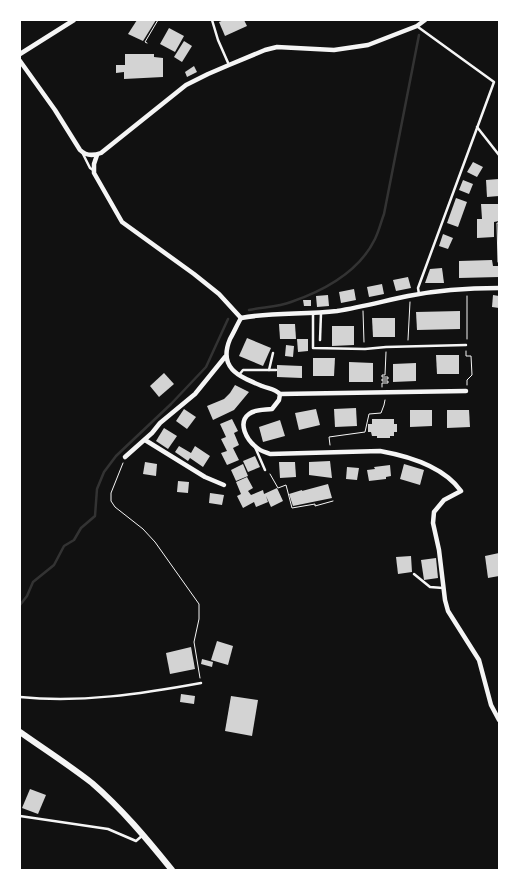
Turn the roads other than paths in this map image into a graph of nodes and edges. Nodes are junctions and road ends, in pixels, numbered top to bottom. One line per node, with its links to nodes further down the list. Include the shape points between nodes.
1 (74, 20): 5 (street)
2 (212, 20): 7 (lane)
3 (426, 20): 4 (street)
4 (417, 26): 7 (street, via 368,45 334,50 277,47); 8 (lane, via 494,82)
5 (20, 54)
6 (20, 61): 9 (street)
7 (229, 65): 10 (street, via 186,85)
8 (477, 127): 11 (lane); 14 (lane, via 418,288)
9 (83, 152): 10 (street); 12 (lane)
10 (97, 155): 12 (street)
11 (499, 155)
12 (93, 170): 17 (street, via 122,222 194,274)
13 (499, 288): 14 (street)
14 (419, 294): 15 (street)
15 (320, 313): 16 (street); 18 (lane)
16 (313, 314): 17 (street); 19 (lane, via 313,348)
17 (242, 318): 21 (street)
18 (320, 340)
19 (466, 345)
20 (273, 353): 22 (lane)
21 (225, 357): 24 (street, via 229,366); 27 (street, via 195,394)
22 (268, 370): 23 (lane); 24 (lane, via 242,370)
23 (276, 370)
24 (239, 374): 26 (street)
25 (466, 391): 26 (street)
26 (280, 394): 28 (street, via 280,400 272,410 255,411 244,421 244,431)
27 (145, 440): 29 (street); 31 (street)
28 (254, 445): 30 (lane); 33 (street, via 270,454 380,451 398,454 428,466 454,482 461,491 444,500 434,512)
29 (125, 457)
30 (265, 470)
31 (224, 485)
32 (414, 574): 33 (lane, via 430,587)
33 (443, 588): 36 (street, via 448,611 483,669 491,705)
34 (201, 683): 35 (lane, via 107,698)
35 (20, 697)
36 (499, 720)
37 (20, 732): 39 (main road, via 92,784)
38 (20, 816): 39 (lane, via 108,829 136,841)
39 (144, 835): 40 (main road)
40 (172, 870)

